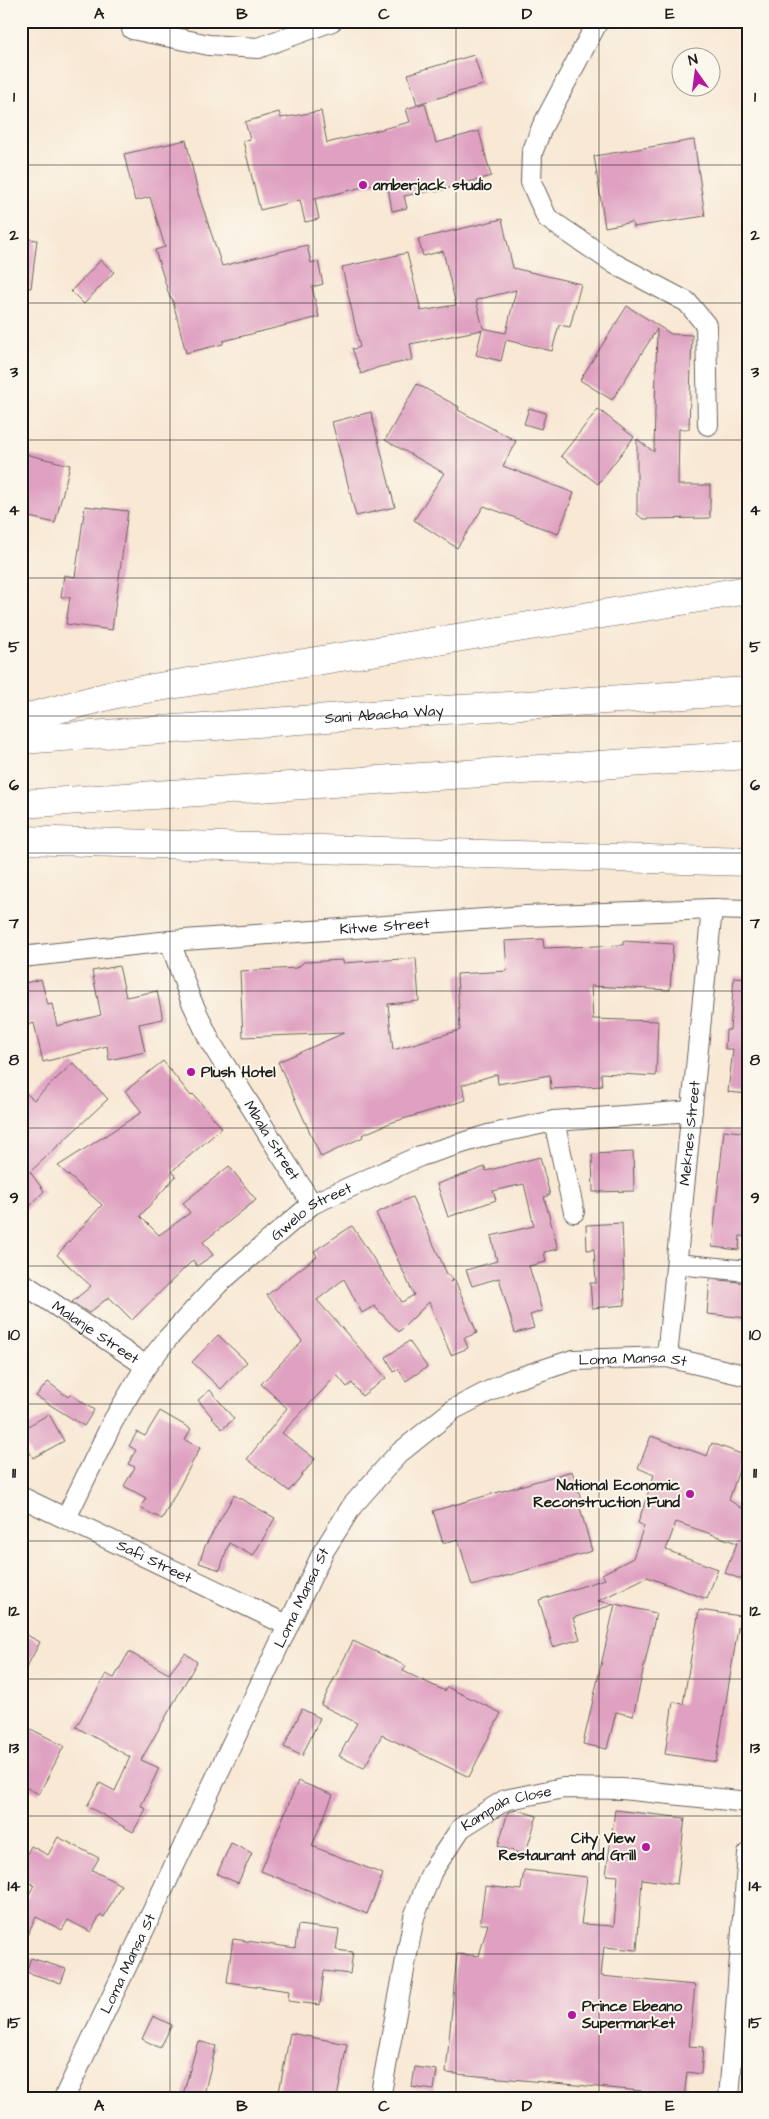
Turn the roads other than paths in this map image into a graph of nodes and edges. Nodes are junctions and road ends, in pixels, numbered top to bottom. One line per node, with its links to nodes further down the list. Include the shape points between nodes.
1 (332, 21): 3 (street, via 258,48 209,46)
2 (598, 21): 4 (street, via 542,127 532,152 531,182 547,218 615,264 687,302 698,313 706,325)
3 (132, 29)
4 (708, 425)
5 (748, 590): 7 (highway, via 116,694)
6 (748, 691): 8 (highway, Sani Abacha Way)
7 (21, 719)
8 (21, 740)
9 (748, 755): 10 (highway)
10 (21, 804)
11 (21, 840): 12 (highway)
12 (748, 862)
13 (712, 909): 14 (street, Kitwe Street); 15 (street, Kitwe Street, via 526,916); 17 (street, Meknes Street)
14 (748, 910)
15 (170, 941): 16 (street, Kitwe Street); 19 (street, Mbala Street, via 190,998 211,1043)
16 (21, 957)
17 (692, 1111): 18 (street, Gwelo Street); 21 (street, Meknes Street)
18 (554, 1121): 19 (street, Gwelo Street, via 488,1134 420,1156); 20 (street)
19 (312, 1204): 25 (street, Gwelo Street, via 219,1282)
20 (574, 1212)
21 (677, 1264): 22 (street); 24 (street, Meknes Street)
22 (748, 1271)
23 (21, 1282): 25 (street, Malanje Street)
24 (667, 1357): 26 (street, Loma Mansa St); 29 (street, Loma Mansa St, via 573,1360 509,1381 454,1409 398,1454 352,1506 323,1552)
25 (146, 1366): 28 (street, Gwelo Street, via 113,1422)
26 (748, 1376)
27 (21, 1497): 28 (street, Safi Street)
28 (66, 1518): 29 (street, Safi Street)
29 (287, 1625): 32 (street, Loma Mansa St)
30 (748, 1802): 33 (street, Kampala Close, via 622,1789 563,1788 505,1800 461,1828 432,1871 414,1917)
31 (748, 1854): 34 (street)
32 (64, 2098)
33 (380, 2098)
34 (729, 2098)

